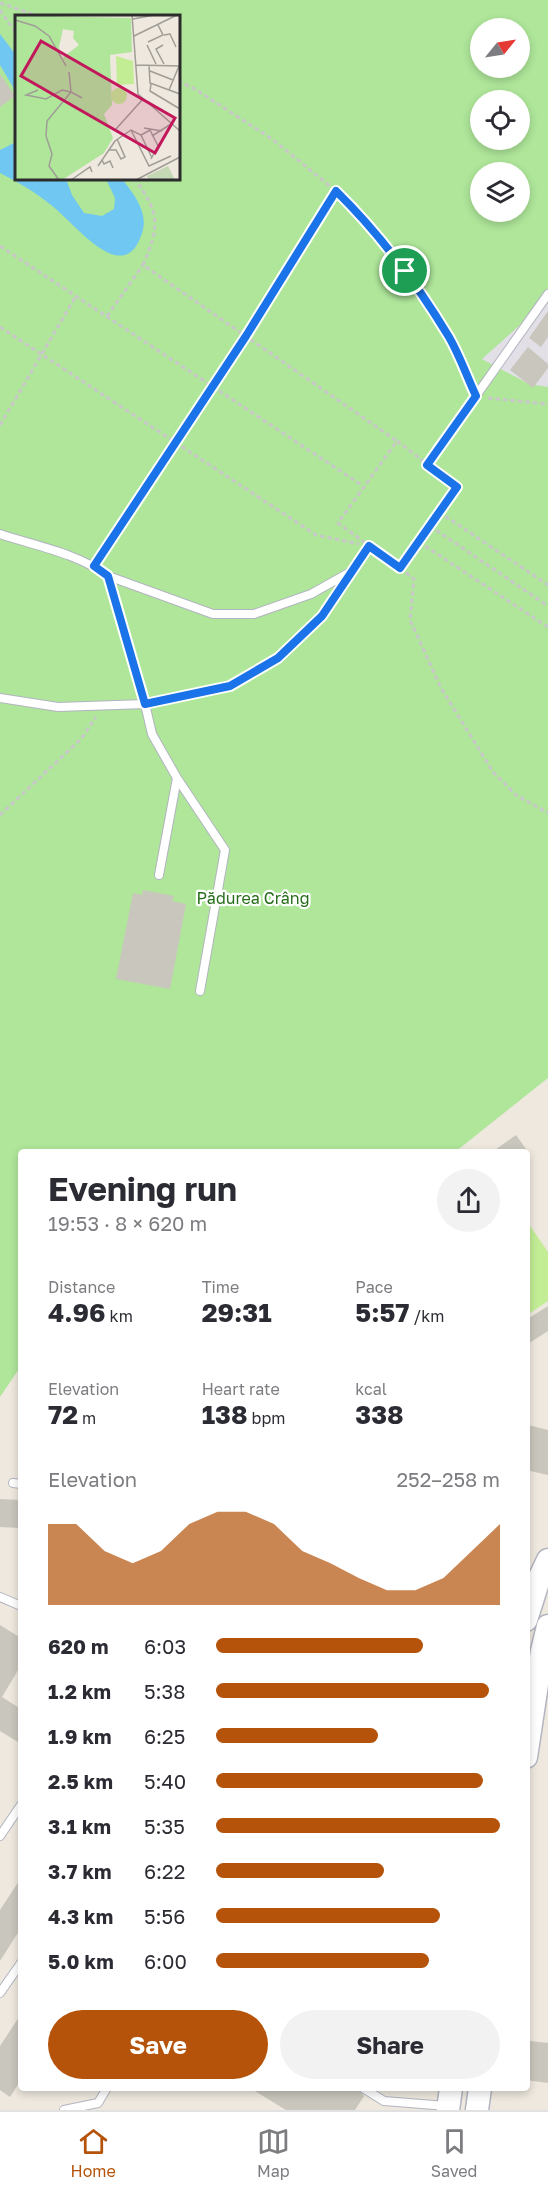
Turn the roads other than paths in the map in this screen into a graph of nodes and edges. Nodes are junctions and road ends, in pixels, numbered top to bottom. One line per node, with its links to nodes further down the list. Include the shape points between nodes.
1 (548, 294): 2 (lane)
2 (427, 465)
3 (0, 534): 6 (lane, via 77,558)
4 (369, 546): 5 (lane)
5 (353, 570): 6 (lane, via 311,594 254,614 213,614); 8 (lane, via 322,616 278,658 230,686)
6 (108, 576): 8 (lane)
7 (0, 698): 8 (lane, via 58,707)
8 (145, 704): 9 (lane, via 152,734)
9 (177, 778): 10 (lane); 11 (lane, via 225,850)
10 (159, 875)
11 (200, 991)
12 (548, 1560): 13 (main road)
13 (534, 1594)
14 (0, 1597): 15 (lane)
15 (18, 1605)
16 (548, 1626): 17 (main road)
17 (530, 1728)
18 (18, 1809): 19 (lane)
19 (0, 1836)
20 (18, 1967): 21 (lane)
21 (0, 1993)
22 (105, 2091): 27 (lane, via 98,2103)
23 (368, 2091): 25 (lane)
24 (480, 2091): 29 (main road)
25 (384, 2101): 26 (lane); 28 (lane)
26 (449, 2101)
27 (64, 2110)
28 (378, 2110)
29 (477, 2110)

